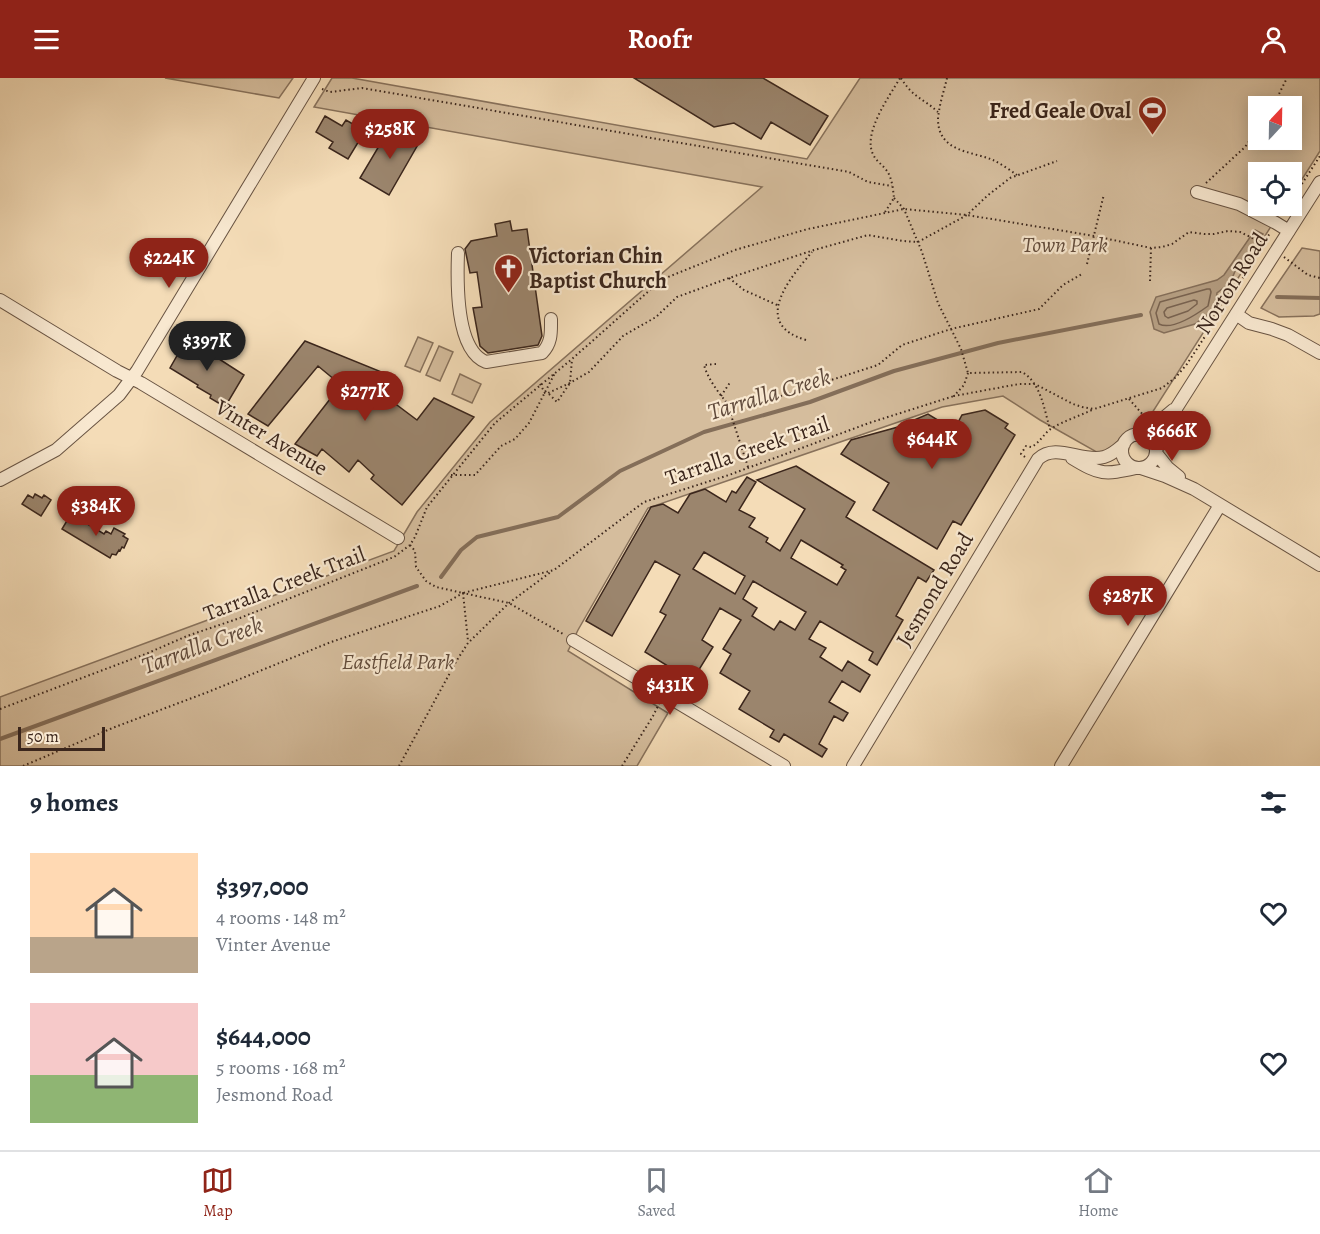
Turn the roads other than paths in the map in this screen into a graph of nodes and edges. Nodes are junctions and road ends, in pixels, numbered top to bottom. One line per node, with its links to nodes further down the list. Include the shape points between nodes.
1 (312, 81): 10 (street)
2 (1320, 182): 4 (street, Norton Road)
3 (1197, 192): 4 (street, via 1239,204)
4 (1289, 231): 7 (street, Norton Road)
5 (458, 253): 8 (street, via 457,282 463,323 468,343 480,360 542,353 551,339)
6 (0, 300): 10 (street, Vinter Avenue)
7 (1236, 314): 9 (street); 11 (street, Norton Road)
8 (551, 319)
9 (1320, 353)
10 (131, 378): 17 (street, via 110,404 56,450); 20 (street, Vinter Avenue)
11 (1177, 407): 12 (street, Norton Road, via 1154,426); 14 (street, Norton Road)
12 (1135, 435): 13 (street); 14 (street, via 1151,440)
13 (1124, 444): 15 (street, via 1107,457 1095,459); 16 (street, via 1124,459)
14 (1156, 451): 16 (street, via 1149,465); 18 (street, via 1168,468)
15 (1064, 454): 16 (street, via 1104,473); 24 (street, Jesmond Road, via 1048,452 1036,462)
16 (1138, 468): 18 (street)
17 (0, 480)
18 (1194, 489): 19 (street)
19 (1220, 505): 21 (street); 25 (street)
20 (398, 538)
21 (1320, 564)
22 (573, 640): 23 (street)
23 (784, 766)
24 (853, 766)
25 (1061, 766)

